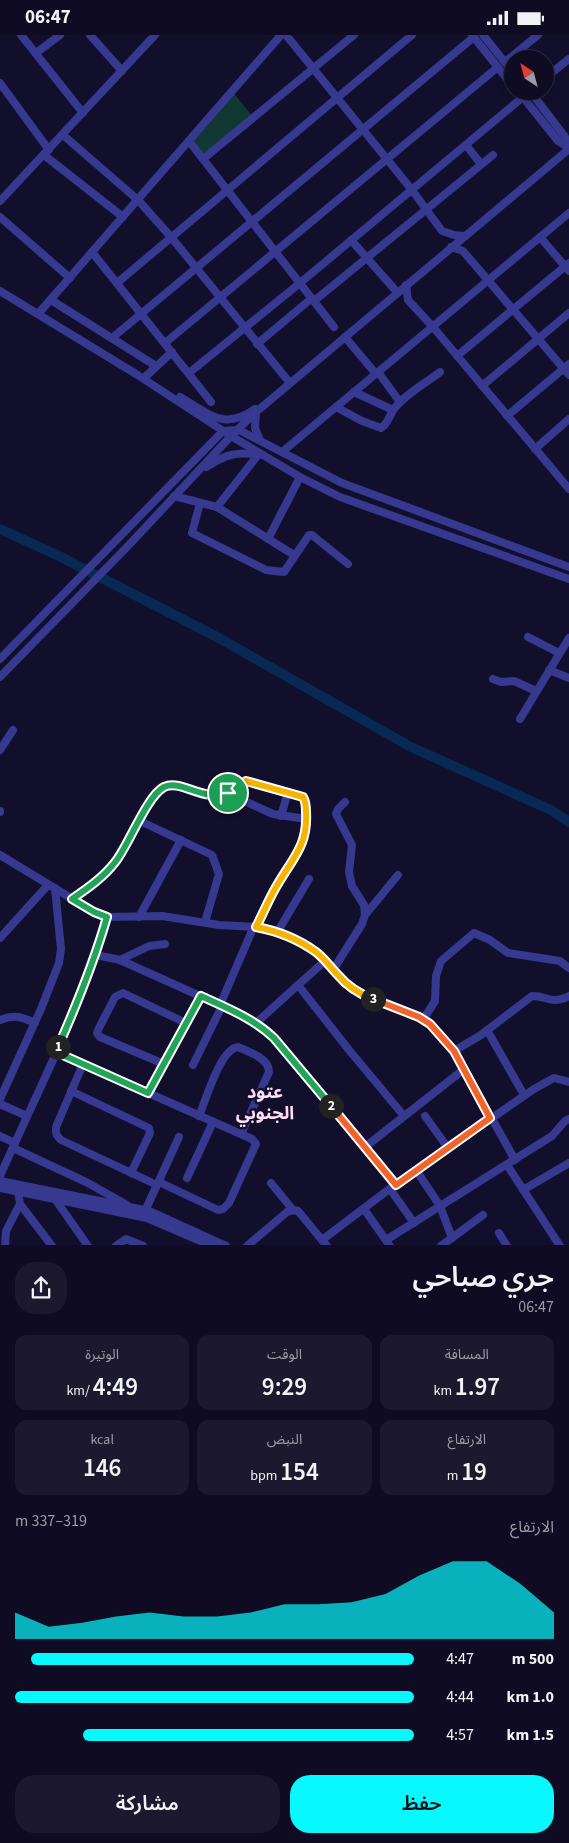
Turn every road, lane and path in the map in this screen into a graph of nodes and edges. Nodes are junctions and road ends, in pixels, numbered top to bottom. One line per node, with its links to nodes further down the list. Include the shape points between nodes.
1 (21, 35): 12 (street)
2 (60, 35): 12 (street)
3 (90, 35): 17 (street)
4 (154, 35): 17 (street)
5 (354, 35): 16 (street)
6 (412, 35): 21 (street)
7 (483, 35): 14 (street)
8 (538, 35): 11 (street)
9 (287, 36): 16 (street); 28 (street)
10 (473, 36): 15 (street); 26 (street)
11 (520, 50)
12 (36, 53): 25 (street)
13 (569, 59): 18 (street)
14 (504, 61)
15 (498, 67): 19 (street); 35 (street)
16 (313, 69): 21 (street); 34 (street)
17 (122, 71): 25 (street)
18 (554, 72)
19 (504, 75)
20 (0, 83): 31 (street)
21 (337, 98): 26 (street); 38 (street)
22 (515, 100): 29 (street)
23 (526, 100): 30 (street, via 558,141)
24 (537, 100): 30 (street, via 566,137)
25 (83, 113): 27 (street)
26 (363, 129): 35 (street); 46 (street)
27 (62, 135): 31 (street); 40 (street)
28 (189, 141): 34 (street); 40 (street)
29 (466, 145): 37 (street); 39 (street)
30 (569, 147): 33 (street)
31 (46, 153): 41 (street); 45 (street)
32 (493, 155): 37 (street)
33 (558, 158): 36 (street); 47 (street)
34 (203, 159): 38 (street)
35 (387, 159): 39 (street); 52 (street)
36 (569, 159)
37 (481, 164): 42 (street)
38 (228, 190): 46 (street); 48 (street)
39 (412, 190): 42 (street); 50 (street)
40 (138, 200): 45 (street); 48 (street)
41 (0, 201)
42 (426, 209): 47 (street, via 442,231); 54 (street)
43 (569, 213): 49 (street)
44 (0, 217): 57 (street)
45 (124, 217): 53 (street)
46 (253, 221): 52 (street); 56 (street)
47 (464, 236): 51 (street)
48 (171, 237): 56 (street); 59 (street)
49 (540, 237): 55 (street); 58 (street)
50 (351, 240): 54 (street); 60 (street)
51 (450, 247): 58 (street, via 463,251); 61 (street)
52 (276, 251): 60 (street); 64 (street)
53 (92, 252): 57 (street); 59 (street)
54 (366, 258): 63 (street); 66 (street)
55 (568, 267): 67 (street)
56 (196, 268): 64 (street); 70 (street)
57 (70, 278): 65 (street)
58 (488, 280): 67 (street); 72 (street)
59 (116, 283): 70 (street)
60 (300, 283): 66 (street); 73 (street)
61 (406, 285): 63 (street); 72 (street, via 408,300)
62 (0, 291): 69 (street)
63 (398, 292): 74 (street)
64 (220, 297): 73 (street); 77 (street)
65 (51, 299): 69 (street); 75 (street)
66 (313, 299): 71 (street); 78 (street)
67 (514, 310): 76 (street); 80 (street)
68 (569, 313): 76 (street)
69 (38, 314): 86 (street)
70 (142, 314): 75 (street); 77 (street)
71 (334, 327)
72 (432, 327): 80 (street); 85 (street)
73 (245, 328): 78 (street); 84 (street)
74 (345, 337): 85 (street); 87 (street)
75 (112, 339): 81 (street)
76 (538, 339): 82 (street); 88 (street)
77 (165, 343): 79 (street)
78 (258, 344): 87 (street)
79 (172, 352): 81 (street); 84 (street)
80 (457, 356): 88 (street)
81 (156, 366): 86 (street)
82 (567, 370): 96 (street)
83 (440, 372): 92 (street)
84 (190, 373): 91 (street)
85 (377, 373): 89 (street); 92 (street)
86 (140, 376): 90 (street, via 226,421 240,417); 99 (street)
87 (290, 383): 90 (street)
88 (482, 386): 96 (street)
89 (354, 392): 93 (street); 94 (street)
90 (279, 393): 95 (street)
91 (211, 402)
92 (400, 402): 94 (street)
93 (336, 407): 94 (street, via 381,428); 103 (street)
94 (393, 410)
95 (256, 412): 98 (street); 101 (street, via 254,428)
96 (507, 416): 102 (street)
97 (569, 419): 102 (street)
98 (239, 429): 99 (street); 100 (street); 101 (street)
99 (223, 431): 100 (street); 119 (street)
100 (230, 436): 104 (street); 105 (street)
101 (260, 441): 103 (street)
102 (536, 449): 107 (street)
103 (282, 452): 114 (street, via 342,483)
104 (261, 455): 105 (street, via 236,453 220,458); 106 (street); 110 (street)
105 (194, 475): 108 (street)
106 (300, 477): 111 (street); 115 (street, via 340,497)
107 (569, 489)
108 (174, 496): 109 (street); 121 (street)
109 (200, 503): 110 (street); 112 (street, via 191,531 193,534 266,570 284,572)
110 (217, 507): 111 (street)
111 (268, 539): 112 (street)
112 (294, 555): 113 (street, via 306,537 312,535)
113 (348, 564)
114 (569, 567)
115 (569, 579)
116 (528, 637): 118 (street)
117 (569, 638): 118 (street)
118 (559, 653): 120 (street)
119 (0, 659)
120 (549, 670): 122 (street); 124 (street)
121 (0, 677)
122 (569, 678)
123 (493, 679): 124 (street, via 514,681)
124 (536, 691): 125 (street)
125 (520, 719)
126 (13, 730): 127 (street)
127 (0, 750)
128 (288, 792): 129 (street, via 246,781); 131 (street); 132 (street, via 303,797)
129 (228, 793): 131 (street); 133 (street, via 218,797 174,785 164,787 154,795)
130 (345, 802): 140 (street, via 336,814 352,845 349,872 352,886 364,905)
131 (281, 816): 132 (street)
132 (306, 819): 144 (street, via 306,830 297,855 278,882)
133 (140, 821): 134 (street); 139 (street, via 106,873)
134 (181, 840): 142 (street); 143 (street, via 212,855 217,866 219,874)
135 (0, 855): 138 (street)
136 (398, 875): 140 (street)
137 (309, 879): 145 (street)
138 (52, 887): 139 (street); 146 (street); 159 (street, via 61,949 59,963)
139 (72, 899): 141 (street)
140 (365, 915): 152 (street)
141 (107, 917): 142 (street); 148 (street)
142 (139, 917): 143 (street, via 162,915)
143 (205, 922): 144 (street)
144 (255, 927): 145 (street); 156 (street)
145 (278, 931): 150 (street)
146 (0, 938)
147 (165, 944): 149 (street, via 149,946)
148 (96, 955): 149 (street); 164 (street)
149 (120, 960): 154 (street)
150 (325, 961): 152 (street); 153 (street)
151 (569, 968): 158 (street, via 560,961 508,953 474,933 441,961 436,976 436,1001)
152 (334, 970): 158 (street, via 363,996)
153 (298, 985): 161 (street); 178 (street)
154 (201, 996): 156 (street); 160 (street)
155 (569, 996): 162 (street, via 550,1001 532,996)
156 (221, 1006): 161 (street); 167 (street)
157 (0, 1020): 159 (street, via 20,1016)
158 (423, 1020): 163 (street)
159 (35, 1023): 173 (street)
160 (186, 1023): 166 (street); 166 (street, via 123,993 115,997 97,1033)
161 (256, 1023): 186 (street, via 274,1038)
162 (487, 1030): 163 (street); 172 (street)
163 (454, 1051): 168 (street)
164 (56, 1052): 165 (street); 176 (street)
165 (83, 1064): 170 (street); 171 (street)
166 (164, 1064): 171 (street)
167 (193, 1065)
168 (463, 1070): 178 (street); 179 (street)
169 (569, 1082): 172 (street, via 554,1078)
170 (71, 1091): 193 (street, via 56,1127 58,1137); 193 (street, via 149,1128 150,1133)
171 (148, 1093): 177 (street)
172 (524, 1095): 179 (street)
173 (0, 1099)
174 (0, 1104): 176 (street)
175 (425, 1115): 187 (street)
176 (26, 1116): 185 (street)
177 (199, 1116): 181 (street); 182 (street, via 222,1060 229,1050 238,1047 263,1059 269,1068)
178 (404, 1116): 186 (street)
179 (490, 1118): 187 (street); 188 (street)
180 (569, 1119): 188 (street, via 552,1136)
181 (213, 1122): 182 (street); 195 (street)
182 (241, 1134): 198 (street, via 256,1144 229,1203 223,1209 218,1210)
183 (0, 1136): 185 (street)
184 (179, 1137): 198 (street)
185 (14, 1145): 190 (street); 206 (street)
186 (365, 1147): 200 (street)
187 (448, 1148): 192 (street)
188 (515, 1160): 191 (street)
189 (569, 1163): 201 (street)
190 (2, 1165): 194 (street)
191 (507, 1165): 201 (street); 205 (street)
192 (416, 1170): 200 (street); 205 (street)
193 (131, 1173): 198 (street)
194 (0, 1176)
195 (187, 1178)
196 (0, 1181): 206 (street)
197 (270, 1183): 208 (street)
198 (158, 1184): 209 (street)
199 (0, 1187): 202 (street)
200 (393, 1187): 207 (street); 211 (street)
201 (523, 1190): 226 (street)
202 (18, 1191): 203 (street); 204 (street)
203 (55, 1199): 218 (street); 221 (street, via 147,1218)
204 (20, 1204): 216 (street, via 6,1231); 217 (street)
205 (440, 1207): 211 (street); 213 (street)
206 (134, 1209): 209 (street)
207 (364, 1209): 214 (street); 215 (street)
208 (293, 1210): 214 (street, via 298,1211); 223 (street)
209 (145, 1211): 222 (street)
210 (483, 1215): 213 (street)
211 (414, 1223): 215 (street)
212 (499, 1233): 225 (street)
213 (452, 1238): 224 (street)
214 (324, 1243)
215 (388, 1243)
216 (5, 1245)
217 (52, 1245)
218 (88, 1245)
219 (116, 1245): 220 (street, via 126,1239)
220 (143, 1245)
221 (207, 1245)
222 (226, 1245)
223 (247, 1245)
224 (441, 1245)
225 (507, 1245)
226 (560, 1245)

